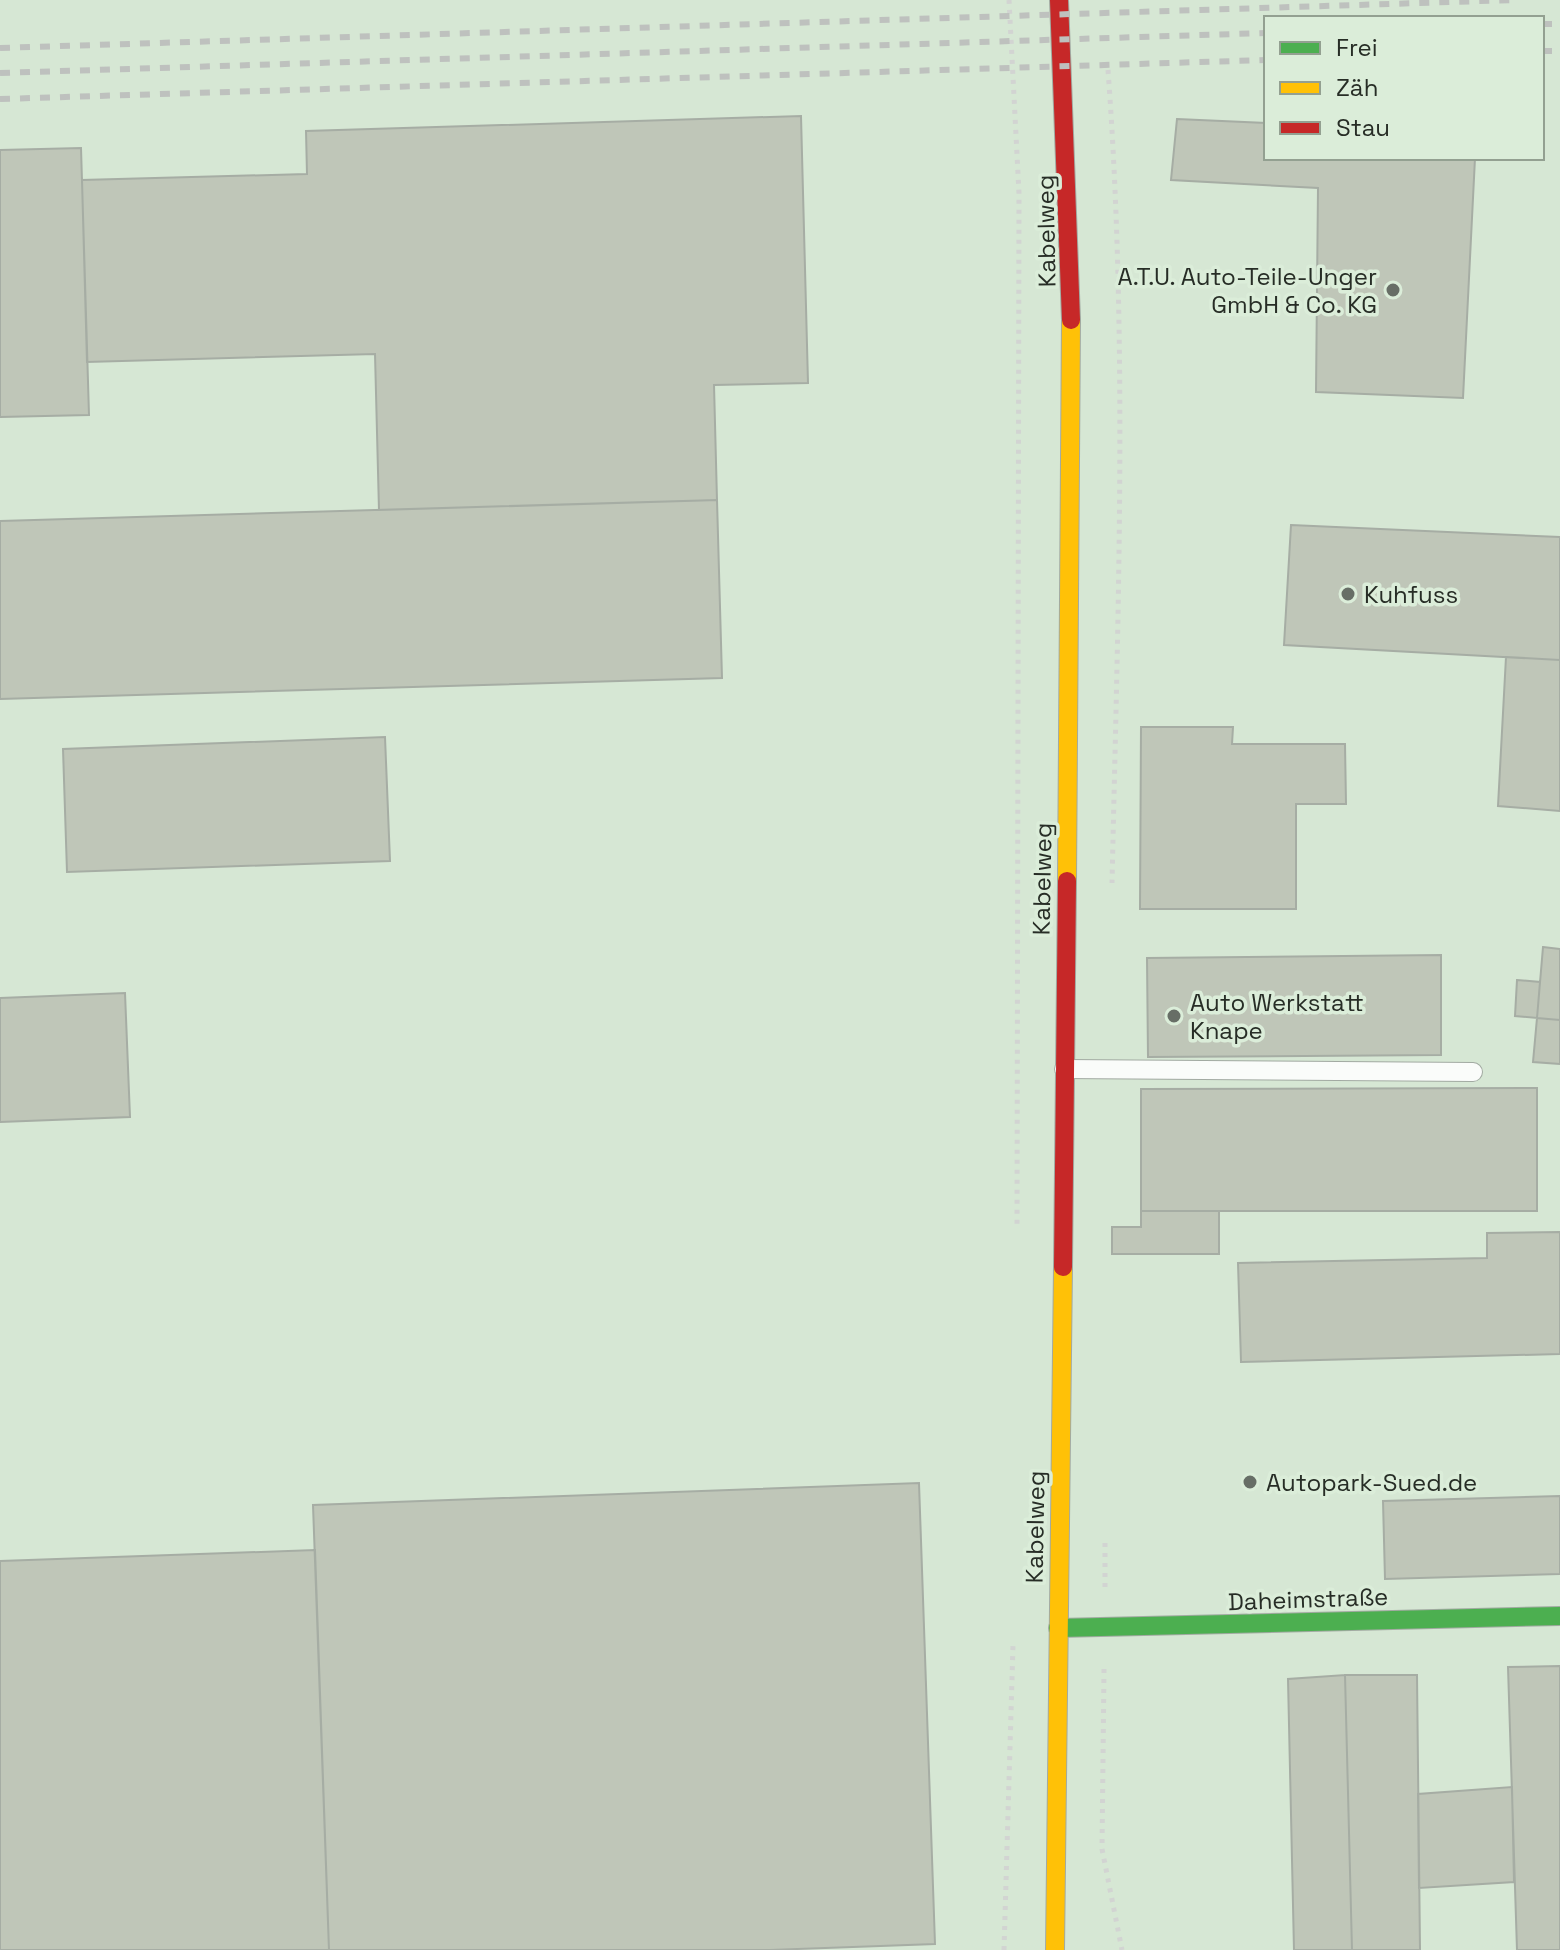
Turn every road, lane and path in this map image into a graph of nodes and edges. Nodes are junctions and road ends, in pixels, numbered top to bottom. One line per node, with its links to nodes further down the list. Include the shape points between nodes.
1 (1009, 0): 5 (path, via 1019,193)
2 (1059, 0): 3 (street, Kabelweg, via 1070,194 1072,405)
3 (1064, 1069): 4 (lane); 7 (street, Kabelweg)
4 (1473, 1072)
5 (1017, 1241)
6 (1560, 1616): 7 (street, Daheimstraße)
7 (1058, 1628): 10 (street, Kabelweg)
8 (1013, 1633): 9 (path)
9 (1004, 1950)
10 (1055, 1950)

